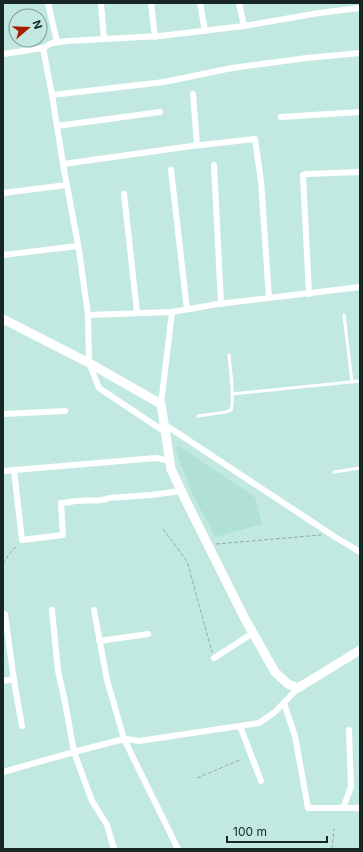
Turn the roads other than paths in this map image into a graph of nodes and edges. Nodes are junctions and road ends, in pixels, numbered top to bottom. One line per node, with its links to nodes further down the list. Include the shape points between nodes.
1 (48, 3): 11 (street)
2 (101, 3): 10 (street)
3 (151, 3): 9 (street)
4 (200, 3): 8 (street)
5 (239, 3): 7 (street)
6 (360, 8): 7 (street)
7 (244, 26): 8 (street)
8 (205, 31): 9 (street)
9 (155, 37): 10 (street)
10 (104, 39): 11 (street)
11 (57, 42): 12 (street)
12 (48, 45)
13 (43, 48): 15 (street); 17 (street)
14 (360, 53): 17 (street, via 232,68 164,82)
15 (3, 54)
16 (193, 94): 22 (street)
17 (52, 95): 21 (street)
18 (160, 112): 21 (street)
19 (360, 112): 20 (street)
20 (280, 117)
21 (57, 126): 23 (street)
22 (198, 145): 23 (street); 34 (street, via 255,139 261,181)
23 (63, 164): 27 (street)
24 (214, 165): 35 (street)
25 (171, 170): 36 (street)
26 (360, 172): 33 (street, via 303,175)
27 (67, 185): 28 (street); 30 (street)
28 (3, 193)
29 (124, 194): 37 (street)
30 (78, 246): 31 (street); 39 (street)
31 (3, 255)
32 (360, 287): 33 (street)
33 (310, 294): 34 (street)
34 (269, 298): 35 (street)
35 (221, 304): 36 (street)
36 (187, 309): 38 (street)
37 (137, 312): 38 (street); 39 (street)
38 (172, 312): 47 (street)
39 (88, 314): 43 (street)
40 (344, 315): 45 (lane)
41 (4, 322): 43 (street)
42 (229, 355): 46 (lane)
43 (89, 363): 47 (street); 51 (street, via 99,388)
44 (360, 381): 45 (lane)
45 (352, 382): 46 (lane)
46 (232, 394): 50 (lane, via 231,410)
47 (161, 404): 51 (street)
48 (65, 411): 49 (street)
49 (3, 414)
50 (198, 416)
51 (165, 428): 52 (street); 58 (street)
52 (170, 461): 54 (street, via 156,458); 57 (street)
53 (360, 468): 56 (lane)
54 (14, 470): 55 (street); 57 (street, via 22,540 63,535 61,503 91,500 94,502)
55 (3, 471)
56 (334, 472)
57 (181, 490): 62 (street)
58 (360, 552)
59 (52, 610): 75 (street, via 58,671)
60 (94, 610): 64 (street)
61 (5, 614): 67 (street)
62 (253, 633): 66 (street); 69 (street, via 276,672 288,684)
63 (148, 634): 64 (street)
64 (99, 641): 74 (street)
65 (360, 650): 69 (street)
66 (214, 658)
67 (14, 679): 68 (street); 71 (street)
68 (3, 681)
69 (298, 688): 70 (street)
70 (284, 703): 72 (street, via 258,723); 78 (street, via 295,736 308,808)
71 (22, 726)
72 (240, 726): 74 (street, via 140,741); 77 (street)
73 (349, 730): 78 (street, via 351,787)
74 (124, 739): 75 (street); 81 (street)
75 (74, 752): 76 (street); 80 (street, via 92,801 107,824)
76 (3, 772)
77 (261, 781)
78 (343, 808): 79 (street)
79 (360, 808)
80 (114, 849)
81 (178, 849)

